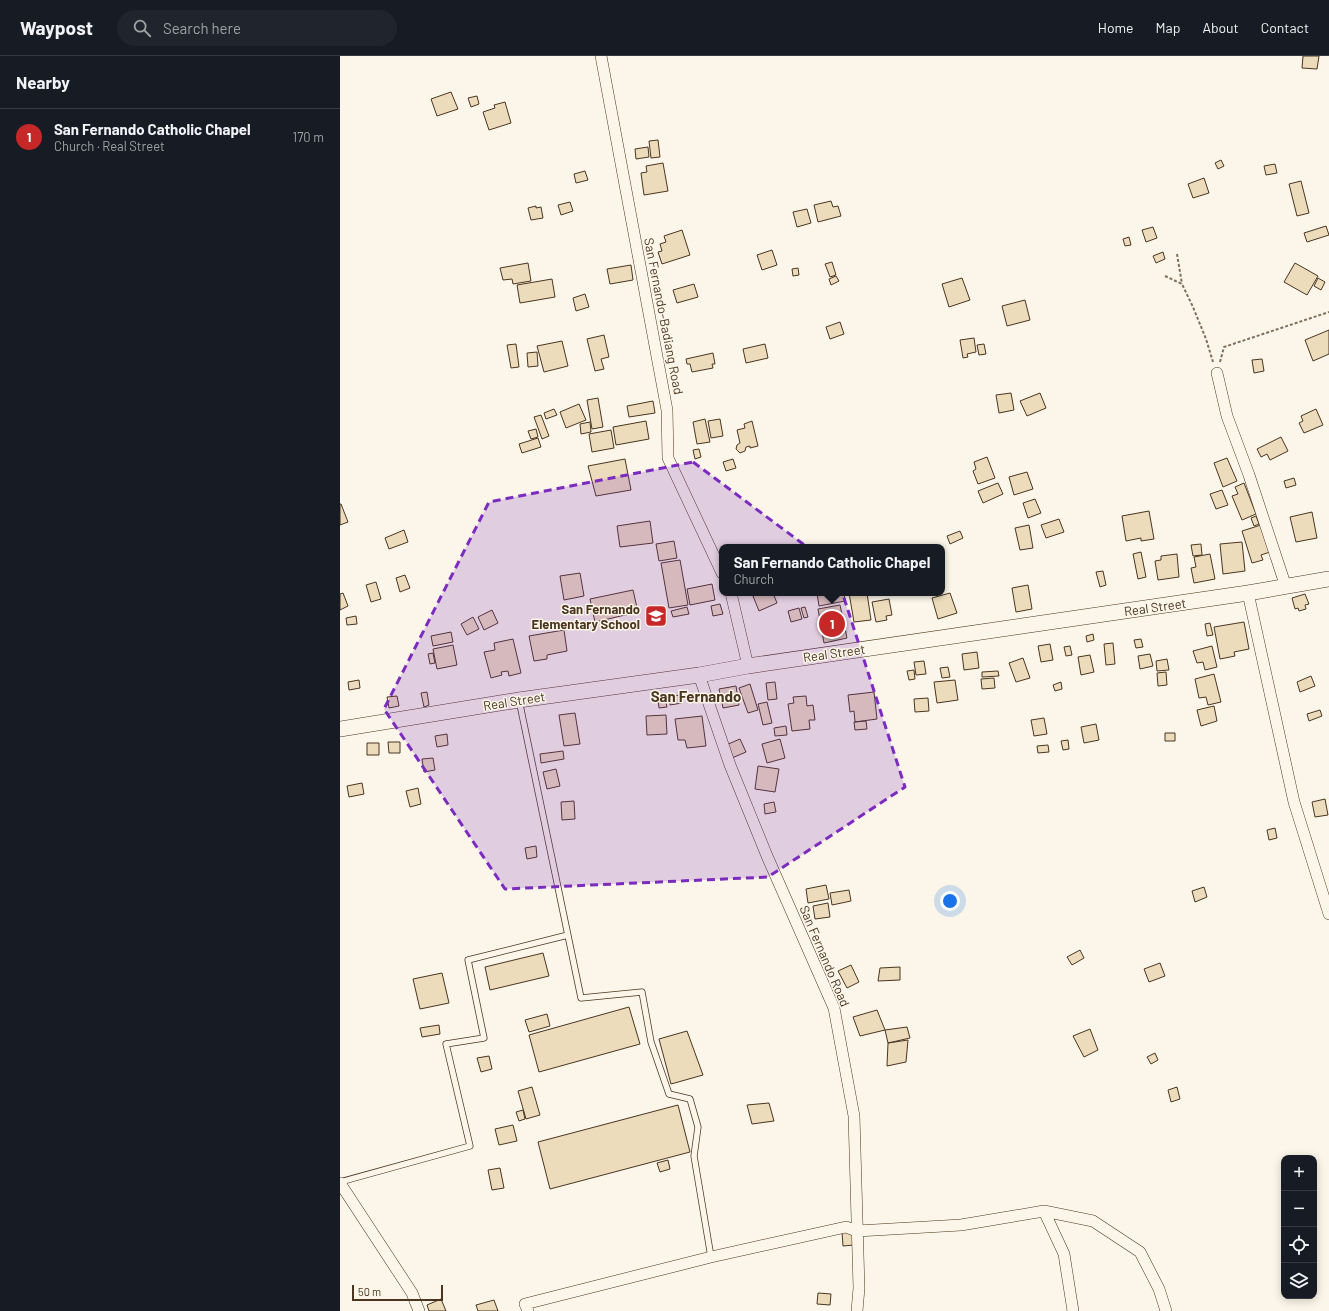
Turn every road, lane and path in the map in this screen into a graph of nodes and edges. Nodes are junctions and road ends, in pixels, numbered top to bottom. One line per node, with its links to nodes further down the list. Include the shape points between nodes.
1 (601, 56): 7 (street, San Fernando-Badiang Road, via 668,410 668,458)
2 (1177, 254): 4 (path)
3 (1165, 276): 4 (path)
4 (1182, 284): 6 (path, via 1206,338)
5 (1329, 312): 6 (path, via 1224,347)
6 (1217, 373): 9 (street, via 1226,416 1249,475)
7 (719, 567)
8 (1329, 579): 9 (main road, Real Street)
9 (1286, 587): 10 (main road, Real Street)
10 (1248, 593): 12 (main road, Real Street); 16 (street, via 1294,802)
11 (732, 596): 12 (street)
12 (748, 666): 13 (main road, Real Street)
13 (699, 674): 14 (main road, Real Street); 20 (street, San Fernando Road, via 730,765 834,1008 854,1116)
14 (519, 700): 15 (main road, Real Street); 17 (lane)
15 (340, 729)
16 (1329, 914)
17 (568, 935): 18 (lane, via 468,960 484,1038 446,1044 470,1146); 21 (lane, via 581,998 642,992 651,1042 669,1094 690,1099 698,1127 694,1156)
18 (340, 1183): 22 (street, via 412,1293)
19 (1044, 1211): 20 (street, via 961,1225); 25 (street, via 1064,1254); 26 (street, via 1093,1221 1140,1252 1159,1289)
20 (857, 1231): 21 (street, via 846,1228); 24 (street, San Fernando Road)
21 (711, 1257): 23 (street, via 525,1304)
22 (419, 1311)
23 (528, 1311)
24 (857, 1311)
25 (1073, 1311)
26 (1166, 1311)

